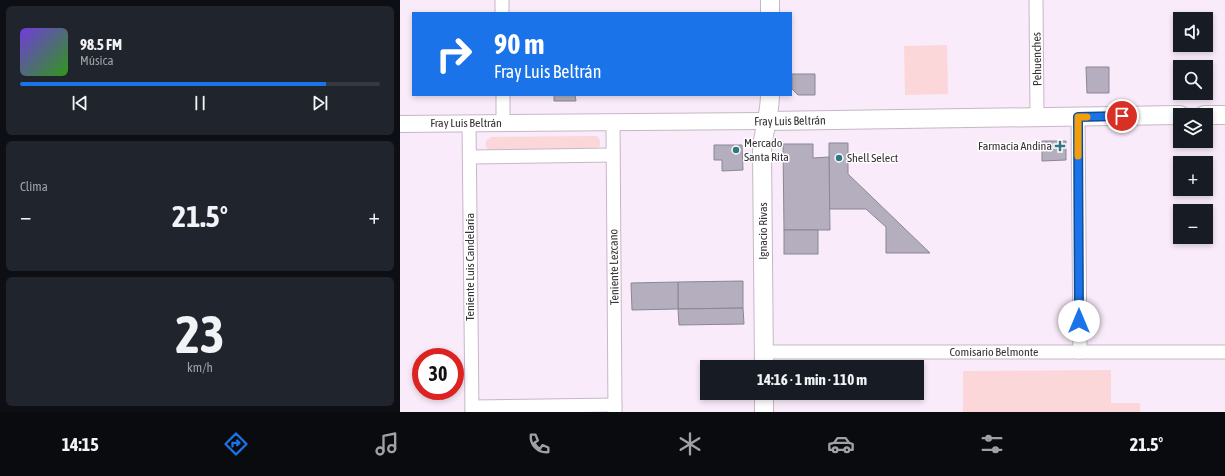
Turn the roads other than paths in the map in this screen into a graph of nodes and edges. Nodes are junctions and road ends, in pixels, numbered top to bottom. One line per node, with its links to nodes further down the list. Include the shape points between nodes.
1 (502, 0): 4 (street)
2 (770, 0): 5 (main road)
3 (1036, 0): 11 (street, Pehuenches)
4 (502, 12)
5 (770, 12)
6 (503, 96): 16 (street)
7 (770, 96): 13 (main road, Ignacio Rivas)
8 (1173, 115): 12 (main road, Fray Luis Beltrán)
9 (1213, 115): 10 (main road)
10 (1225, 115)
11 (1037, 117): 12 (main road, Fray Luis Beltrán); 13 (main road, Fray Luis Beltrán)
12 (1078, 117): 20 (street)
13 (767, 121): 14 (street, Fray Luis Beltrán); 22 (main road, Ignacio Rivas, via 762,150)
14 (612, 122): 16 (street, Fray Luis Beltrán); 18 (street, Teniente Lezcano)
15 (469, 123): 16 (street, Fray Luis Beltrán); 17 (street, Fray Luis Beltrán); 19 (street, Teniente Luis Candelaria)
16 (503, 123)
17 (400, 124)
18 (613, 155): 19 (street); 24 (street, Teniente Lezcano)
19 (470, 157): 25 (street, Teniente Luis Candelaria)
20 (1080, 352): 21 (street, Comisario Belmonte); 22 (street, Comisario Belmonte)
21 (1225, 352)
22 (764, 360)
23 (764, 400): 26 (main road)
24 (615, 408): 25 (street)
25 (472, 409)
26 (764, 412)

